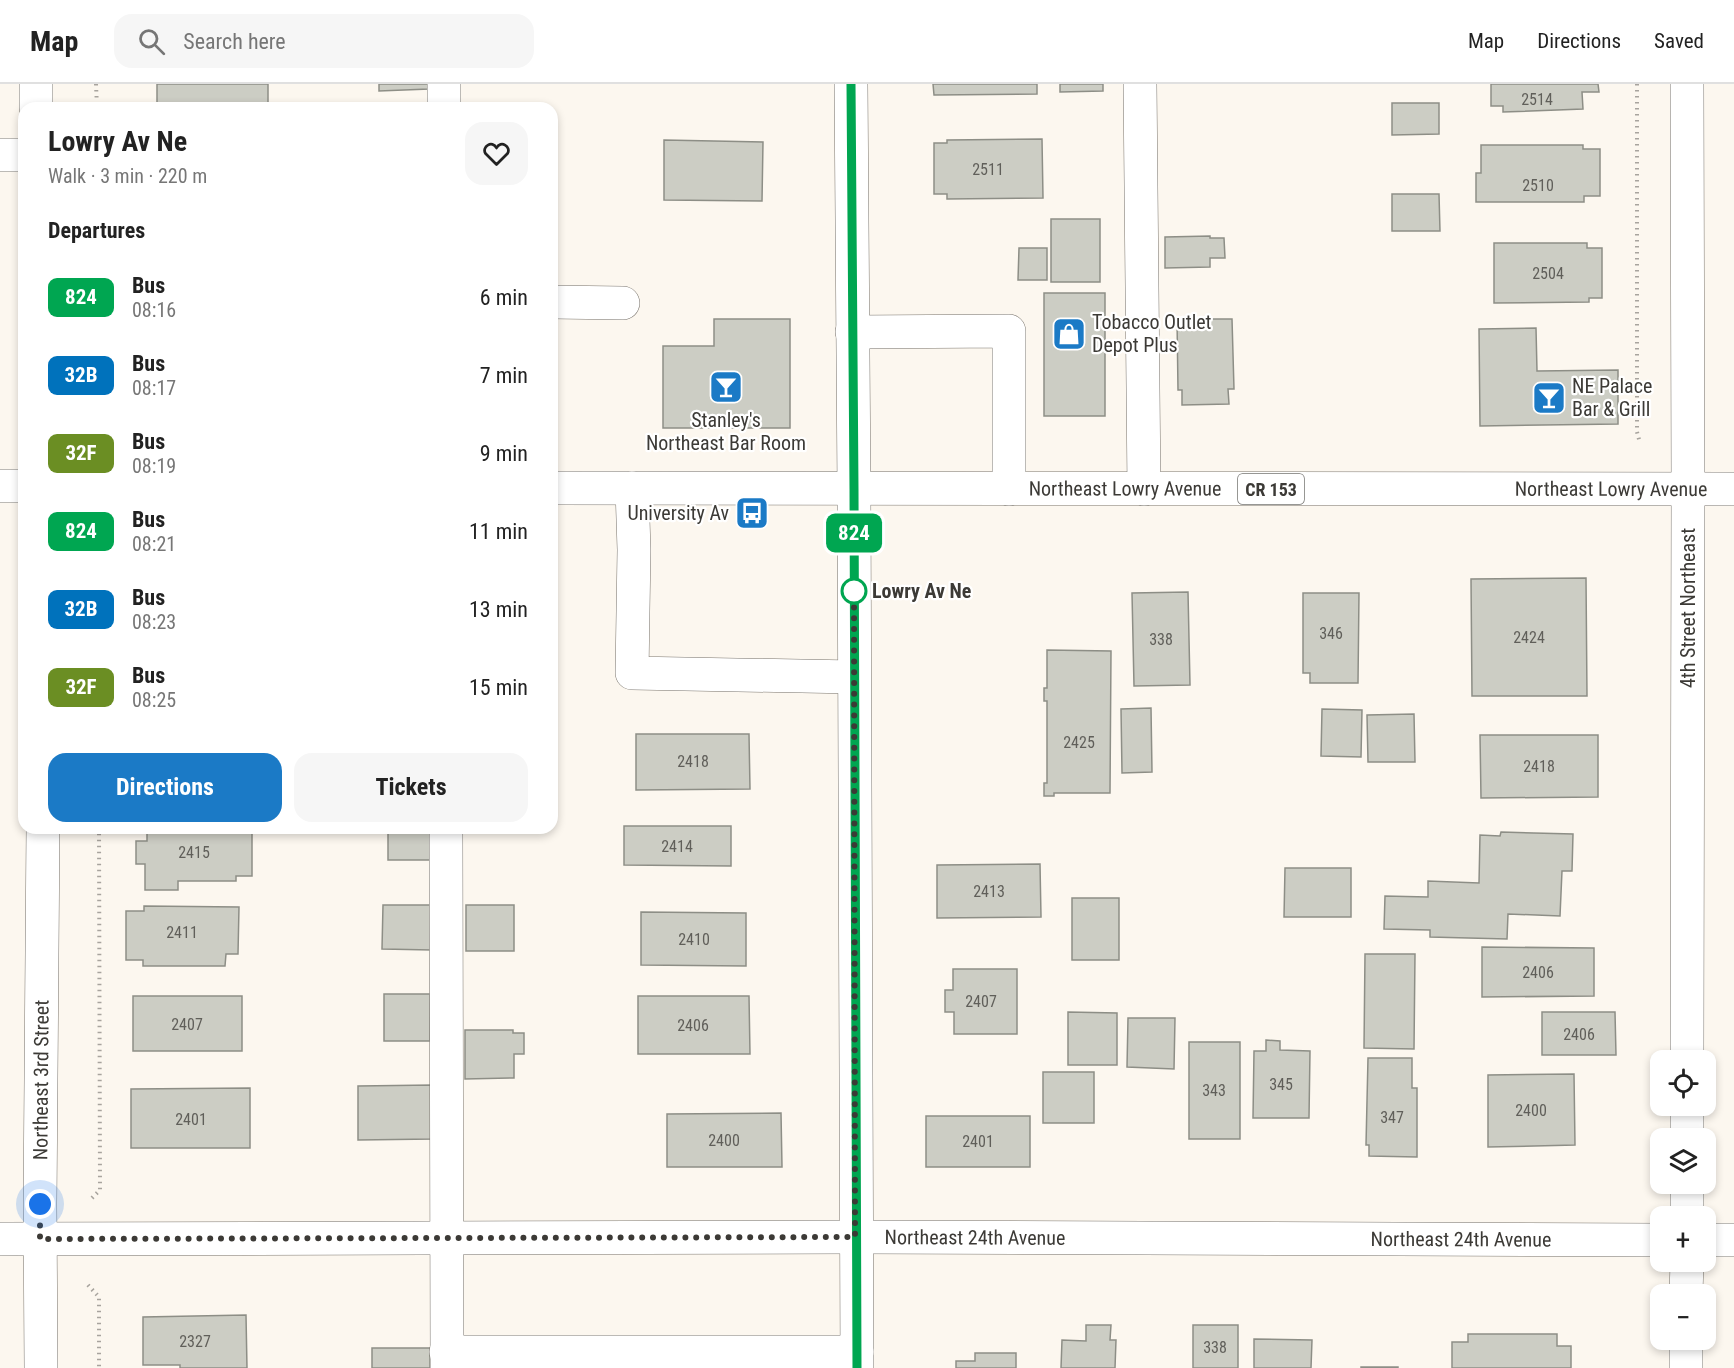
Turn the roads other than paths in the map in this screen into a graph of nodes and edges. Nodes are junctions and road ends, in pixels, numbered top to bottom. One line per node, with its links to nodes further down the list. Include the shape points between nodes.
1 (36, 84): 6 (street)
2 (444, 84): 7 (street)
3 (850, 84): 12 (street)
4 (1140, 84): 19 (street)
5 (1687, 84): 20 (street, 4th Street Northeast)
6 (36, 102)
7 (444, 102)
8 (0, 154): 9 (street)
9 (18, 154)
10 (558, 302): 11 (street)
11 (623, 303)
12 (852, 332): 17 (street); 18 (street, via 1010,331)
13 (0, 486): 14 (street)
14 (18, 486)
15 (558, 488): 16 (street, Northeast Lowry Avenue / CR 153)
16 (632, 488): 17 (street, Northeast Lowry Avenue / CR 153); 22 (street, via 632,673)
17 (854, 489): 18 (street, Northeast Lowry Avenue / CR 153); 22 (street)
18 (1010, 489): 19 (street, Northeast Lowry Avenue / CR 153)
19 (1144, 489): 20 (street, Northeast Lowry Avenue / CR 153)
20 (1688, 489): 21 (street, Northeast Lowry Avenue / CR 153); 25 (street, 4th Street Northeast)
21 (1734, 489)
22 (854, 677): 26 (street)
23 (43, 834): 28 (street, Northeast 3rd Street)
24 (446, 834): 29 (street)
25 (1687, 1050)
26 (855, 1237): 29 (street, Northeast 24th Avenue); 30 (street, Northeast 24th Avenue); 35 (street)
27 (0, 1239): 28 (street, Northeast 24th Avenue)
28 (40, 1239): 29 (street, Northeast 24th Avenue); 36 (street, Northeast 3rd Street)
29 (445, 1239): 34 (street)
30 (1650, 1240)
31 (1716, 1240): 32 (street)
32 (1734, 1240)
33 (1686, 1350): 37 (street)
34 (446, 1360): 35 (street)
35 (857, 1360)
36 (41, 1368)
37 (1686, 1368)

